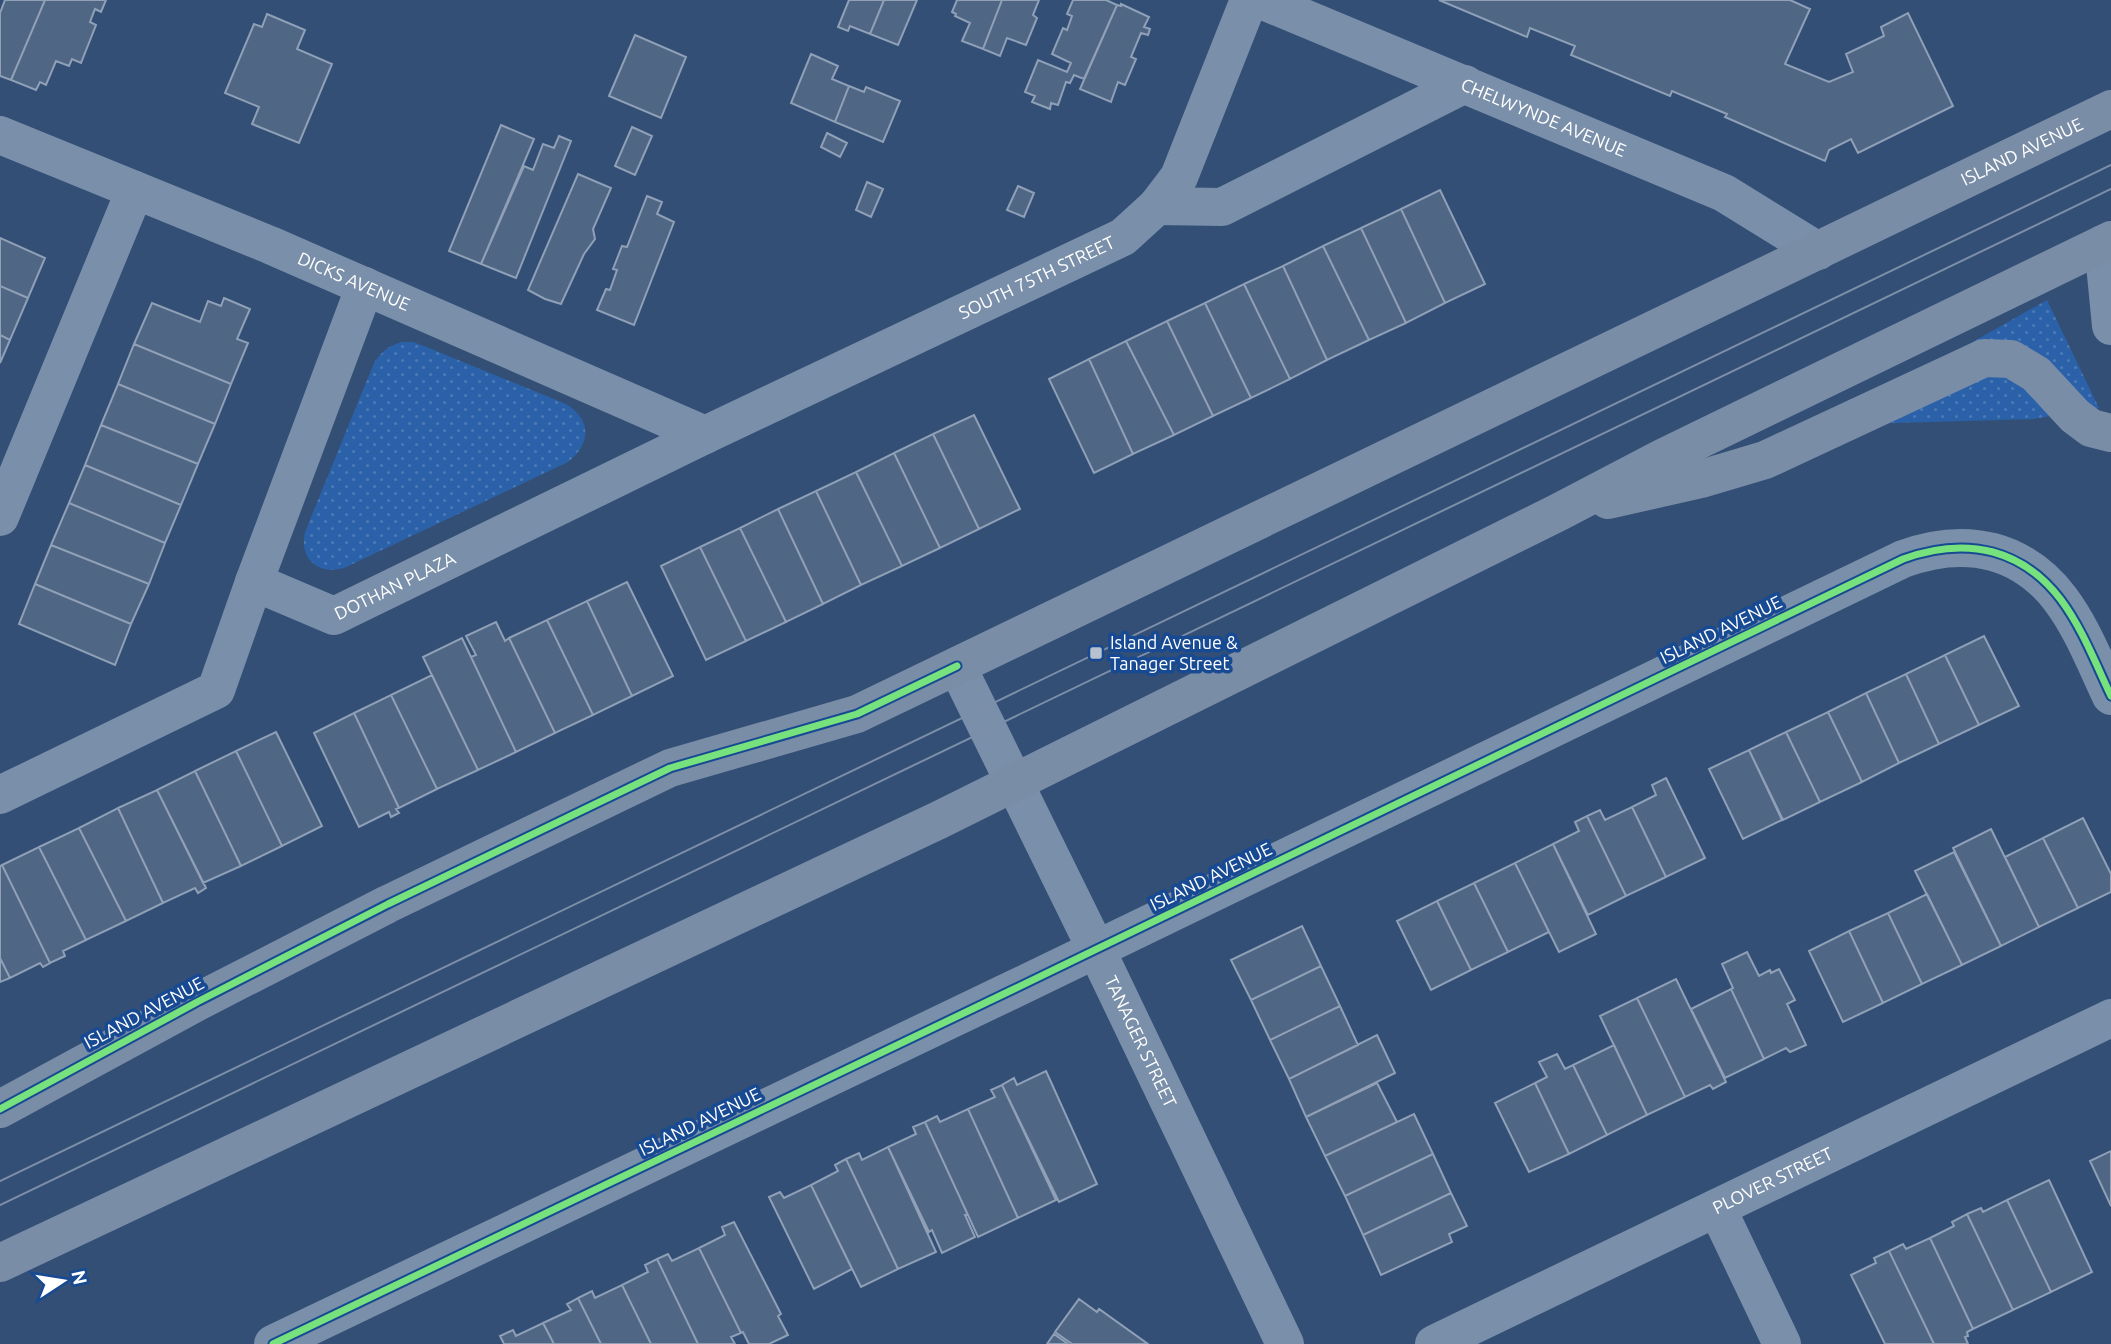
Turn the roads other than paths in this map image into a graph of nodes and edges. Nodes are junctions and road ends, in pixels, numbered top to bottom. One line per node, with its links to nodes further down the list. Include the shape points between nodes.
1 (1249, 0): 7 (street, SOUTH 75TH STREET, via 1179,177)
2 (1261, 0): 3 (street, CHELWYNDE AVENUE)
3 (1465, 84): 7 (street, via 1222,207); 9 (street, CHELWYNDE AVENUE, via 1724,193)
4 (2111, 108): 9 (main road, ISLAND AVENUE)
5 (0, 135): 6 (street, DICKS AVENUE)
6 (135, 190): 10 (street, DICKS AVENUE); 15 (street)
7 (1157, 206): 13 (street, SOUTH 75TH STREET, via 1122,237)
8 (2107, 242): 11 (street); 14 (main road)
9 (1818, 251): 17 (main road, ISLAND AVENUE)
10 (365, 286): 13 (street, DICKS AVENUE); 16 (street)
11 (2111, 326)
12 (2111, 433): 14 (main road, via 2091,428 2036,374 2011,359 1984,358 1765,460 1701,480)
13 (705, 435): 16 (street, DOTHAN PLAZA, via 334,616)
14 (1559, 512): 19 (main road)
15 (0, 517)
16 (254, 582): 20 (street, via 216,690)
17 (957, 666): 19 (street, TANAGER STREET); 23 (main road, ISLAND AVENUE, via 856,714 670,768 376,910)
18 (2111, 696): 21 (street, ISLAND AVENUE, via 2070,614 2034,571 1985,550 1964,547 1923,552)
19 (1014, 783): 21 (street, TANAGER STREET); 25 (main road)
20 (0, 795)
21 (1096, 949): 26 (street, ISLAND AVENUE); 27 (street, TANAGER STREET)
22 (2111, 1018): 24 (street, PLOVER STREET)
23 (0, 1109)
24 (1717, 1208): 28 (street, PLOVER STREET); 29 (street)
25 (0, 1263)
26 (273, 1344)
27 (1285, 1344)
28 (1434, 1344)
29 (1782, 1344)

